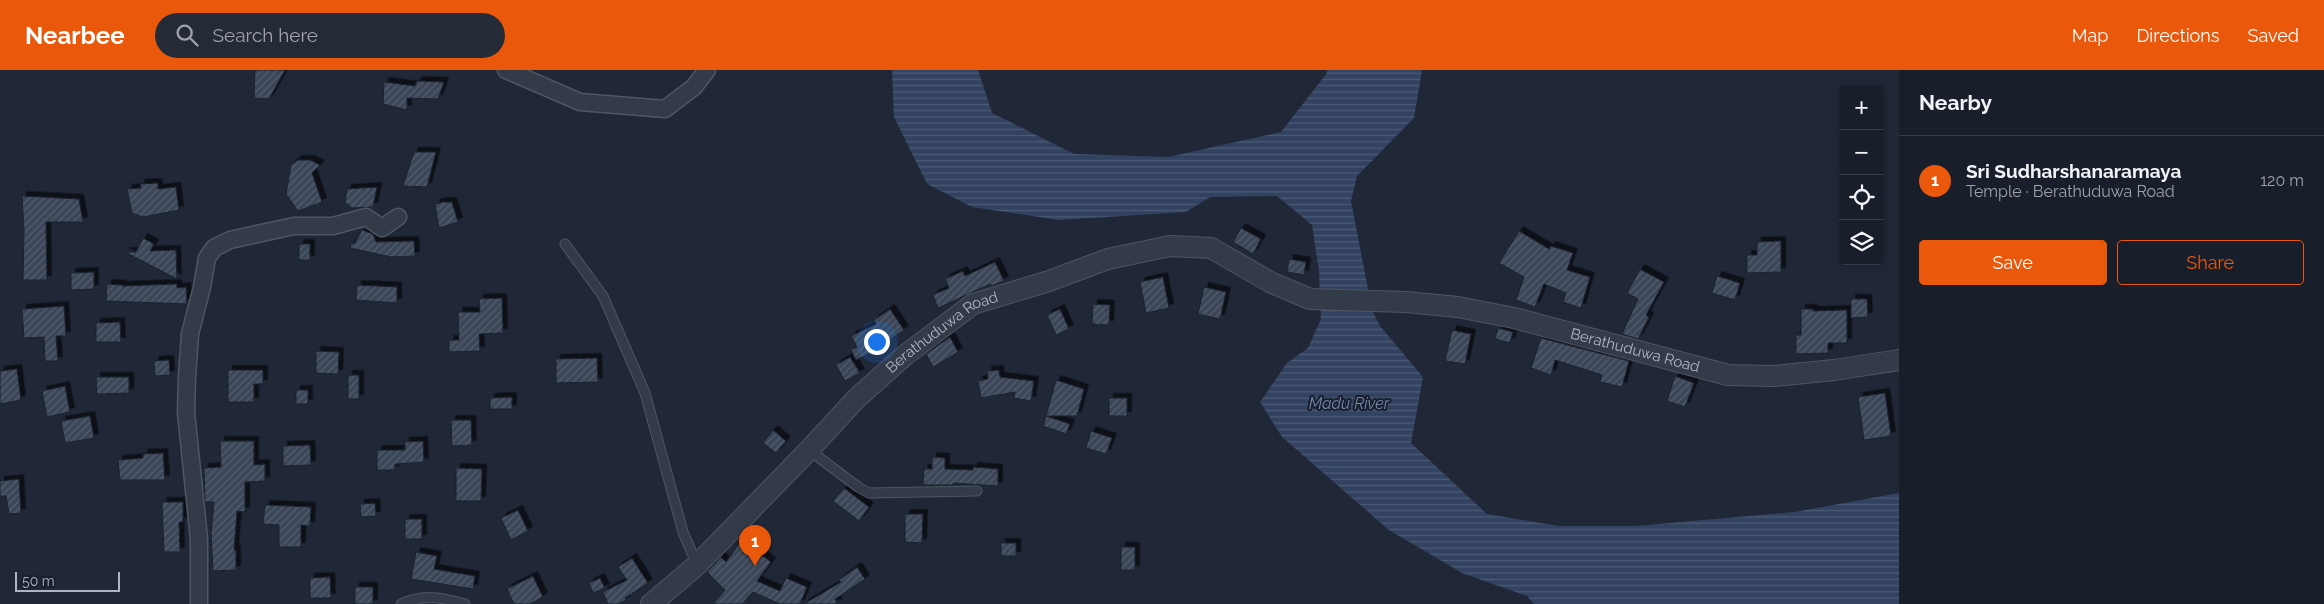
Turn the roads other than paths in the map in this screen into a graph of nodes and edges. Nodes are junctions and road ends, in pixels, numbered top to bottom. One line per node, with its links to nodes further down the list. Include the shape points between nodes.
1 (506, 70): 2 (street, via 580,102 665,109 694,87)
2 (707, 70)
3 (398, 216): 9 (street, via 382,228 366,217 333,226 294,226 258,233 230,240 214,248 207,258 190,334 186,386 199,539)
4 (565, 244): 8 (lane, via 604,296 645,393 683,532)
5 (1899, 360): 6 (street, Berathuduwa Road, via 1784,375 1728,375 1514,318 1458,307 1310,299 1272,283 1211,248 1170,246 1108,259 1049,282 972,304 904,356 856,399)
6 (809, 450): 7 (lane, via 869,493); 8 (street, Berathuduwa Road)
7 (978, 491)
8 (697, 565): 12 (street, Berathuduwa Road)
9 (199, 604)
10 (401, 604): 11 (lane, via 428,597)
11 (465, 604)
12 (651, 604)

